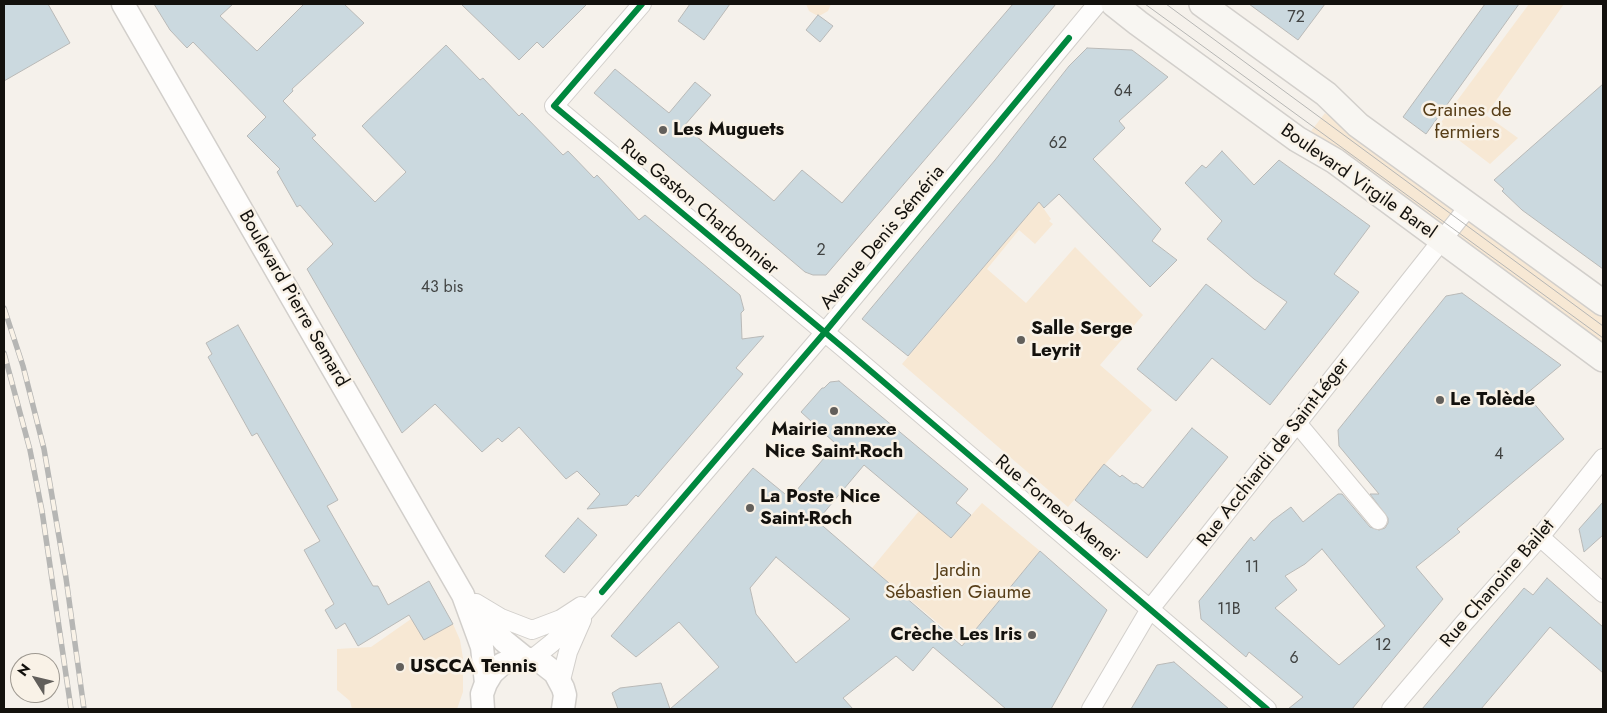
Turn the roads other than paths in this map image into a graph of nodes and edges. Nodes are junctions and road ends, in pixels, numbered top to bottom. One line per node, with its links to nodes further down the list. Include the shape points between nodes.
1 (123, 4): 17 (street, Boulevard Pierre Semard)
2 (642, 4): 9 (street, Rue Gaston Charbonnier, via 554,106)
3 (1097, 4): 9 (street, Avenue Denis Séméria)
4 (1114, 4): 7 (main road, Boulevard Virgile Barel)
5 (1202, 4): 6 (main road, via 1326,94 1358,125)
6 (1469, 206): 7 (street, Rue Acchiardi de Saint-Léger); 8 (main road)
7 (1442, 242): 10 (main road, Boulevard Virgile Barel); 11 (street, Rue Acchiardi de Saint-Léger)
8 (1603, 303)
9 (825, 332): 15 (street, Avenue Denis Séméria); 18 (street, Rue Fornero Meneï)
10 (1603, 359)
11 (1297, 423): 13 (street); 18 (street, Rue Acchiardi de Saint-Léger)
12 (1603, 458): 14 (street, Rue Chanoine Bailet)
13 (1378, 520)
14 (1540, 537): 16 (street); 27 (street, Rue Chanoine Bailet)
15 (602, 592): 17 (street, Avenue Denis Séméria, via 561,619 532,630 501,618); 19 (street, Avenue Denis Séméria)
16 (1603, 592)
17 (463, 595): 20 (street, Boulevard Pierre Semard, via 504,640); 22 (street, Boulevard Pierre Semard, via 482,647)
18 (1150, 609): 25 (street, Rue Acchiardi de Saint-Léger); 26 (street, Rue Fornero Meneï)
19 (584, 613): 20 (street, Avenue Denis Séméria, via 552,643); 21 (street, Avenue Denis Séméria)
20 (529, 658): 21 (street, Boulevard Pierre Semard, via 549,666); 22 (street, via 502,664)
21 (560, 680): 23 (street)
22 (486, 683): 24 (street, Boulevard Pierre Semard, via 482,694)
23 (566, 707)
24 (483, 708)
25 (1091, 709)
26 (1267, 709)
27 (1391, 709)

